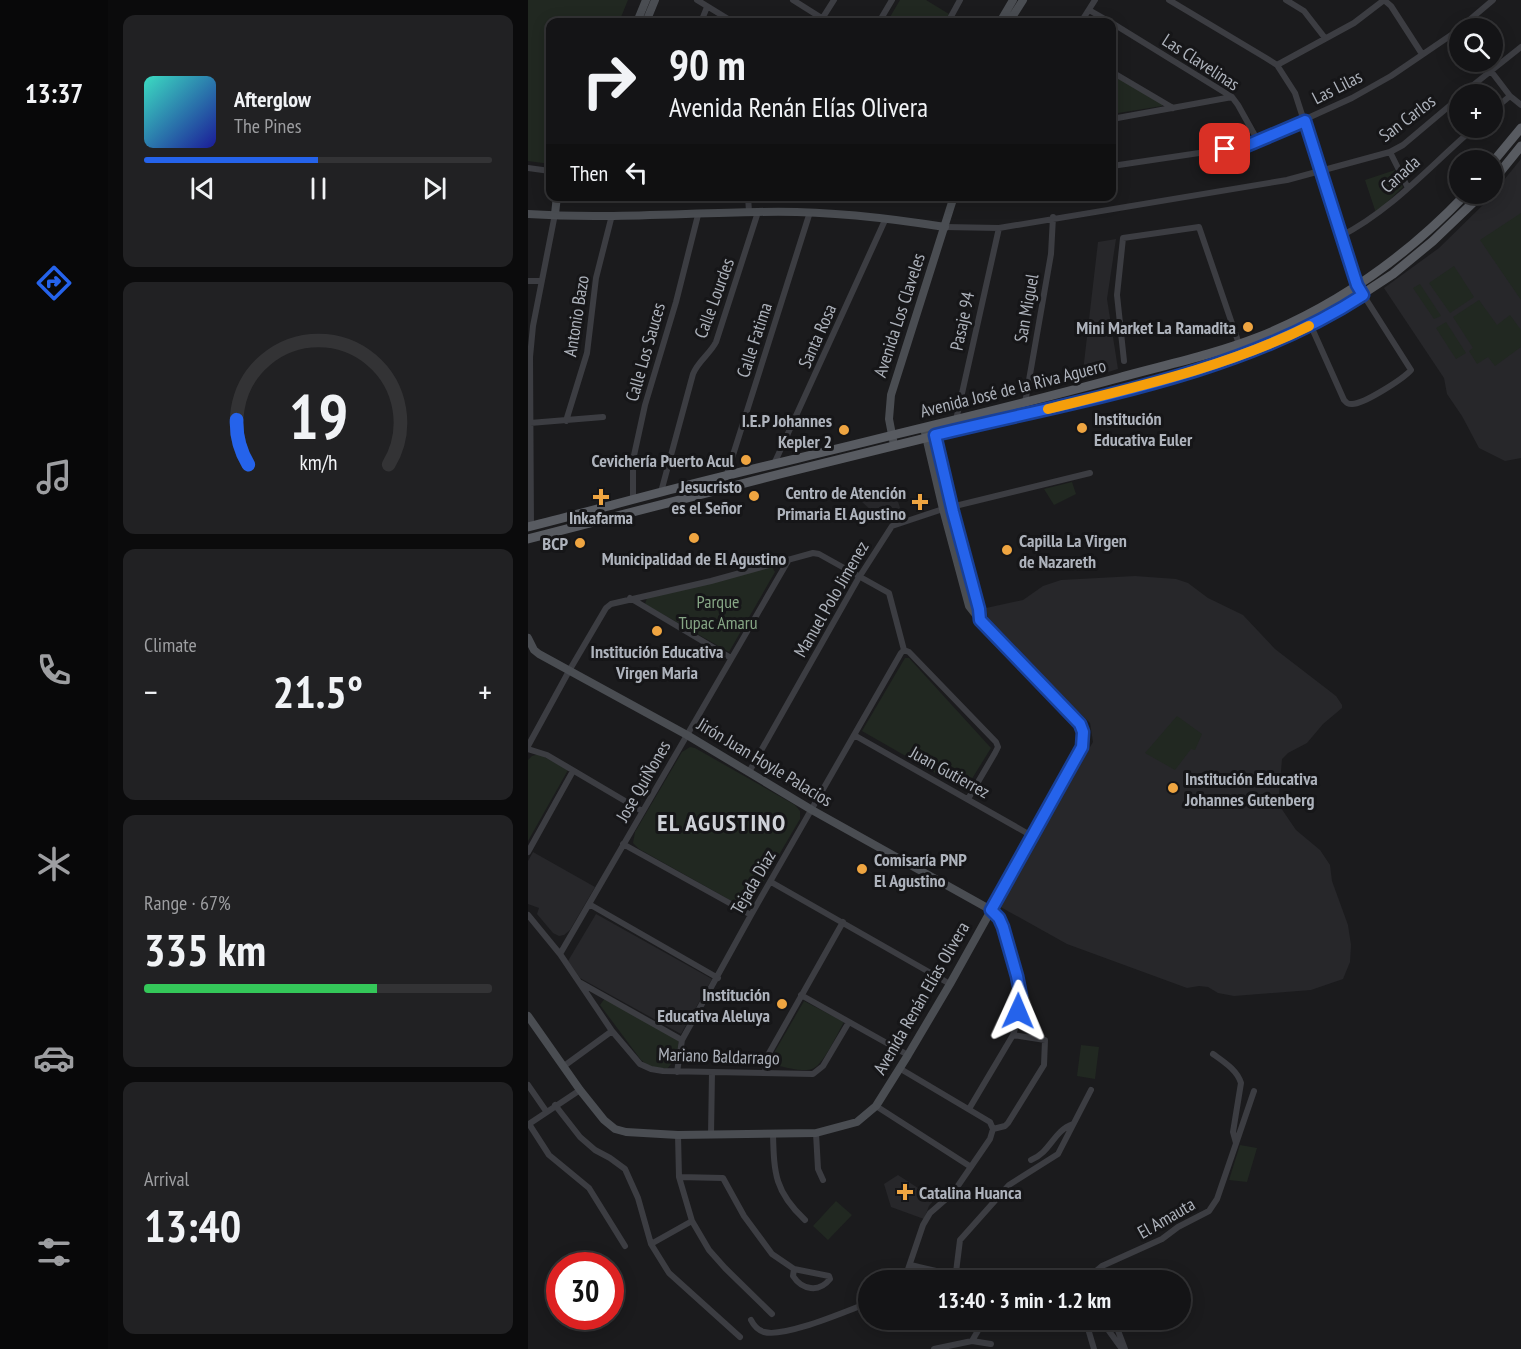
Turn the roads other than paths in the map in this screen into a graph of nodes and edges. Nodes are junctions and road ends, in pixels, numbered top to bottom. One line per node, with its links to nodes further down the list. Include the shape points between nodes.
1 (646, 0): 17 (street)
2 (655, 0): 18 (street)
3 (697, 0): 15 (street)
4 (793, 0): 21 (street)
5 (834, 0): 22 (street)
6 (892, 0): 23 (street)
7 (960, 0): 24 (street)
8 (1013, 0): 25 (street)
9 (1023, 0): 26 (street)
10 (1095, 0): 16 (street)
11 (1169, 0): 36 (street)
12 (1286, 0): 32 (street, via 1304,11)
13 (1384, 0): 32 (street, via 1354,23); 34 (street)
14 (1494, 0): 29 (street, Las Lilas)
15 (707, 7): 19 (street); 20 (street)
16 (1089, 10): 27 (street); 28 (street, Las Clavelinas)
17 (639, 18)
18 (648, 18)
19 (703, 18)
20 (726, 18)
21 (819, 18)
22 (825, 18)
23 (881, 18)
24 (950, 18)
25 (1002, 18)
26 (1012, 18)
27 (1084, 18)
28 (1103, 18)
29 (1473, 18)
30 (1116, 26): 42 (street, Las Clavelinas)
31 (1449, 36): 34 (street, Las Lilas)
32 (1325, 38): 36 (street)
33 (1521, 47): 35 (street, San Carlos)
34 (1422, 54): 48 (street, Las Lilas, via 1391,76)
35 (1503, 61)
36 (1277, 65): 48 (street, via 1295,93)
37 (1489, 72): 40 (street, San Carlos)
38 (1491, 72): 41 (street)
39 (1116, 74): 46 (street)
40 (1475, 84)
41 (1510, 96): 43 (street); 44 (street)
42 (1232, 97): 46 (street); 51 (street, Las Clavelinas)
43 (1503, 102)
44 (1521, 105)
45 (1449, 106): 54 (street, San Carlos)
46 (1174, 108): 47 (street)
47 (1116, 118)
48 (1305, 121): 51 (street, Las Lilas); 59 (street)
49 (1521, 128): 53 (main road)
50 (1463, 138): 60 (street, Canada)
51 (1258, 141): 55 (street, Las Lilas)
52 (1521, 146): 57 (main road)
53 (1503, 150)
54 (1390, 152): 59 (street, San Carlos); 60 (street)
55 (1116, 165)
56 (528, 168): 58 (street)
57 (1503, 168)
58 (546, 170)
59 (1320, 172): 74 (street, San Carlos); 78 (street)
60 (1408, 188): 78 (street, Canada, via 1365,224)
61 (556, 201): 70 (street)
62 (750, 201): 67 (street, Calle Lourdes)
63 (953, 201): 76 (street, Avenida Los Claveles)
64 (1456, 204): 66 (main road, Avenida José de la Riva Aguero)
65 (1472, 204): 73 (main road, Avenida José de la Riva Aguero)
66 (1452, 208): 73 (main road); 81 (main road, Avenida José de la Riva Aguero)
67 (754, 212): 68 (street); 71 (street); 99 (street, Calle Lourdes, via 716,342 693,374)
68 (810, 212): 75 (street); 98 (street, Calle Fatima)
69 (528, 214): 70 (street)
70 (555, 214): 72 (street); 80 (street)
71 (698, 214): 72 (street); 100 (street, Calle Los Sauces, via 645,405 633,460)
72 (612, 215): 90 (street, Antonio Bazo, via 596,278 587,353)
73 (1461, 216): 82 (main road, Avenida José de la Riva Aguero)
74 (1053, 217): 77 (street, San Carlos); 86 (street, San Miguel, via 1051,254)
75 (886, 218): 76 (street); 96 (street, Santa Rosa)
76 (945, 227): 77 (street, San Carlos); 94 (street, Avenida Los Claveles, via 891,395 889,419)
77 (999, 228): 91 (street, Pasaje 94)
78 (1341, 236): 81 (street)
79 (528, 281): 80 (street)
80 (542, 281): 87 (street, via 533,326)
81 (1357, 285): 82 (street); 84 (main road, Avenida José de la Riva Aguero, via 1321,308)
82 (1363, 295): 83 (main road, Avenida José de la Riva Aguero); 83 (street, via 1411,370 1364,401 1348,403)
83 (1311, 326): 89 (main road, Avenida José de la Riva Aguero, via 1192,371)
84 (1239, 344): 85 (street, via 1199,227 1134,236 1123,238 1117,295); 86 (main road, Avenida José de la Riva Aguero)
85 (1124, 361)
86 (1025, 403): 89 (main road, Avenida José de la Riva Aguero)
87 (529, 409): 92 (street)
88 (603, 417): 90 (street)
89 (988, 418): 91 (main road, Avenida José de la Riva Aguero); 93 (main road, Avenida José de la Riva Aguero)
90 (566, 421): 92 (street)
91 (956, 421): 93 (main road, Avenida José de la Riva Aguero)
92 (530, 423): 95 (street)
93 (930, 432): 94 (main road, Avenida José de la Riva Aguero); 101 (street, Avenida Renán Elías Olivera)
94 (893, 440): 96 (main road, Avenida José de la Riva Aguero); 103 (main road, Avenida José de la Riva Aguero)
95 (529, 455): 102 (street)
96 (774, 465): 98 (main road, Avenida José de la Riva Aguero)
97 (1090, 473): 101 (street, Manuel Polo Jimenez)
98 (726, 477): 99 (main road, Avenida José de la Riva Aguero)
99 (661, 492): 100 (main road, Avenida José de la Riva Aguero)
100 (633, 500): 102 (main road, Avenida José de la Riva Aguero)
101 (947, 508): 105 (street, Manuel Polo Jimenez, via 892,526); 119 (street, Avenida Renán Elías Olivera, via 969,606 1080,724 1083,732 1082,747)
102 (530, 527)
103 (528, 539)
104 (788, 561): 105 (street, via 819,554); 106 (street); 109 (street, Jose QuiÑones)
105 (860, 575): 108 (street, via 891,596); 115 (street, Manuel Polo Jimenez)
106 (630, 598): 109 (street); 110 (street, via 606,608)
107 (528, 638): 110 (street, Jirón Juan Hoyle Palacios, via 534,650)
108 (904, 650): 112 (street, Tejada Diaz); 116 (street, via 996,742 998,747)
109 (731, 658): 111 (street, Jose QuiÑones)
110 (569, 671): 111 (street, Jirón Juan Hoyle Palacios); 113 (street)
111 (687, 735): 115 (street, Jirón Juan Hoyle Palacios); 118 (street, Jose QuiÑones)
112 (854, 735): 116 (street, Juan Gutierrez); 117 (street, Tejada Diaz)
113 (528, 747): 114 (street)
114 (573, 771): 118 (street); 121 (street)
115 (749, 772): 117 (street, Jirón Juan Hoyle Palacios)
116 (968, 799): 119 (street, Juan Gutierrez)
117 (812, 810): 122 (street, Tejada Diaz); 124 (street, Jirón Juan Hoyle Palacios)
118 (642, 812): 120 (street, Jose QuiÑones)
119 (1032, 836): 124 (street, Avenida Renán Elías Olivera)
120 (623, 844): 123 (street, Jose QuiÑones); 126 (street)
121 (528, 852)
122 (771, 882): 126 (street, Tejada Diaz); 127 (street)
123 (589, 904): 129 (street, Jose QuiÑones); 130 (street)
124 (991, 910): 132 (street, Avenida Renán Elías Olivera); 137 (street, via 1003,927 1020,987)
125 (528, 915): 128 (street, Mariano Baldarrago)
126 (751, 915): 130 (street, Tejada Diaz)
127 (843, 922): 132 (street); 133 (street)
128 (531, 925): 129 (street, Mariano Baldarrago)
129 (560, 954): 131 (street, Mariano Baldarrago)
130 (718, 978): 138 (street, Tejada Diaz)
131 (578, 982): 136 (street, Mariano Baldarrago); 138 (street)
132 (950, 984): 140 (street, Avenida Renán Elías Olivera)
133 (801, 995): 135 (street); 145 (street, via 768,1055)
134 (528, 1016): 141 (street)
135 (849, 1022): 140 (street); 145 (street, Mariano Baldarrago, via 817,1072)
136 (612, 1031): 141 (street); 143 (street, Mariano Baldarrago, via 640,1064)
137 (1012, 1035): 152 (street); 156 (street, via 1045,1040 1044,1065 1008,1123)
138 (682, 1040): 143 (street, Tejada Diaz)
139 (1213, 1054): 161 (street, via 1239,1078 1233,1132)
140 (908, 1055): 142 (street, Avenida Renán Elías Olivera)
141 (564, 1066): 147 (street)
142 (899, 1068): 151 (street, Avenida Renán Elías Olivera); 152 (street)
143 (677, 1072): 144 (street, Mariano Baldarrago)
144 (712, 1072): 145 (street, Mariano Baldarrago); 160 (street)
145 (765, 1073)
146 (528, 1085): 153 (street)
147 (580, 1090): 150 (street); 159 (street, via 615,1129)
148 (1091, 1090): 155 (street)
149 (1254, 1091): 161 (street, El Amauta)
150 (555, 1105): 153 (street); 170 (street, via 580,1137 625,1169)
151 (876, 1107): 157 (street, Avenida Renán Elías Olivera, via 857,1122); 165 (street)
152 (969, 1109): 156 (street, via 990,1122)
153 (546, 1111): 154 (street)
154 (529, 1124): 171 (street, via 549,1155 589,1188)
155 (1074, 1124): 162 (street, via 1064,1127); 163 (street)
156 (993, 1129): 165 (street)
157 (816, 1133): 158 (street); 167 (street, via 818,1169)
158 (772, 1134): 160 (street); 168 (street, via 778,1184 785,1199)
159 (678, 1135): 160 (street); 166 (street)
160 (711, 1135)
161 (1236, 1143): 177 (street, El Amauta, via 1217,1199 1209,1210 1162,1239)
162 (1048, 1148): 163 (street); 164 (street)
163 (1058, 1154): 176 (street, via 1009,1185 960,1240)
164 (1031, 1160)
165 (971, 1167): 172 (street, via 953,1193 930,1213)
166 (679, 1178): 169 (street); 173 (street, via 719,1177 726,1181 756,1234 772,1254)
167 (823, 1180)
168 (805, 1220)
169 (692, 1221): 170 (street); 179 (street, via 709,1250)
170 (651, 1244): 185 (street, via 669,1273)
171 (625, 1246)
172 (910, 1265): 174 (street); 175 (street)
173 (794, 1269): 173 (street, via 793,1276 806,1288 818,1287 830,1279)
174 (908, 1270)
175 (932, 1270)
176 (956, 1270)
177 (1097, 1270)
178 (858, 1306): 180 (street, via 781,1332 764,1332 755,1328)
179 (772, 1314)
180 (751, 1320)
181 (978, 1330): 186 (street)
182 (1089, 1330): 189 (street)
183 (1108, 1330): 190 (street)
184 (1117, 1330): 190 (street)
185 (740, 1337)
186 (972, 1341): 187 (street); 188 (street)
187 (991, 1344)
188 (934, 1349)
189 (1094, 1349)
190 (1123, 1349)

